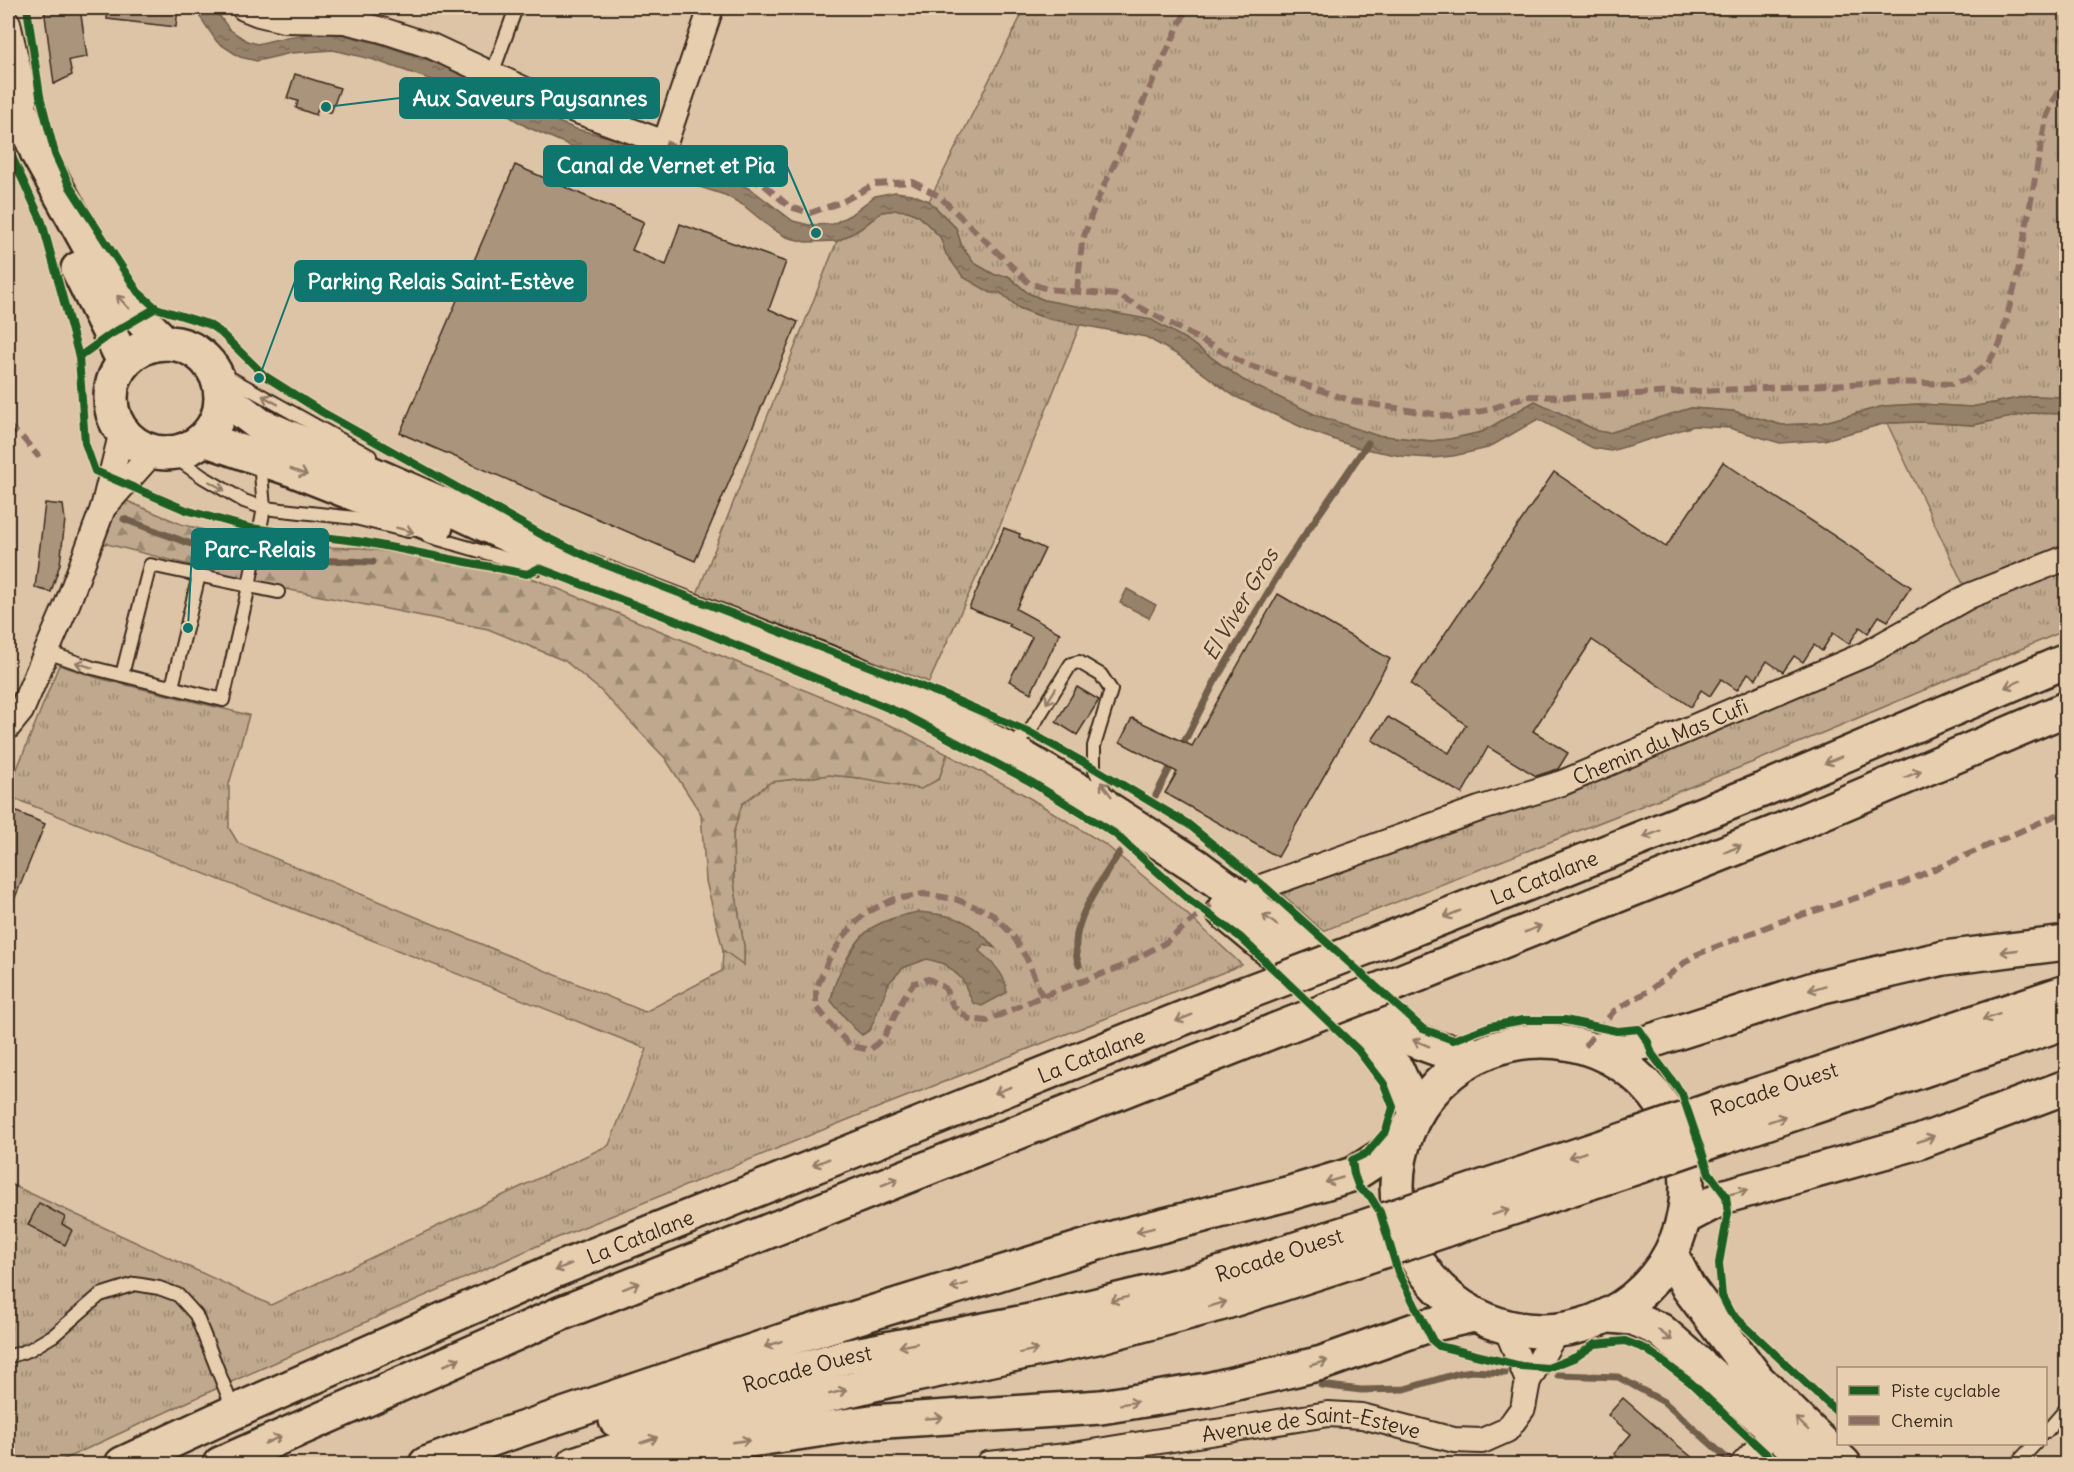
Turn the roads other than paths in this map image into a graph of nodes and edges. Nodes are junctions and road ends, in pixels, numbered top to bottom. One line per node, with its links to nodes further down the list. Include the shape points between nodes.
1 (244, 8): 5 (street, via 284,20 345,21 382,30 431,46)
2 (516, 8): 5 (lane)
3 (711, 8): 5 (street, via 665,143 547,100)
4 (8, 23): 8 (street)
5 (492, 74)
6 (8, 80): 8 (main road)
7 (8, 124): 10 (main road)
8 (38, 154): 9 (main road, one-way to 8, via 116,294)
9 (165, 343): 10 (main road, via 136,351); 11 (main road, via 179,344 203,357)
10 (124, 362): 12 (main road, via 115,377 111,396 113,414)
11 (218, 383): 13 (main road, via 220,412); 16 (lane, one-way to 11, via 390,467); 16 (main road, via 260,425)
12 (122, 431): 14 (main road, via 135,444); 17 (street)
13 (204, 439): 14 (main road, via 182,452); 15 (main road)
14 (161, 453): 17 (street); 18 (lane, one-way to 18, via 244,501)
15 (260, 458): 18 (lane); 20 (main road, one-way to 20)
16 (446, 506): 26 (main road, via 571,565)
17 (104, 508): 24 (street)
18 (264, 508): 20 (lane, one-way to 20, via 355,518); 22 (lane)
19 (2067, 558): 33 (street, Chemin du Mas Cufi, via 1969,596 1866,654 1562,783 1264,886)
20 (540, 568): 41 (main road, via 905,715 1031,782 1114,833 1213,903 1359,1024 1397,1070)
21 (200, 576): 22 (lane); 27 (lane, via 150,565); 28 (lane)
22 (249, 586): 23 (lane); 28 (lane, via 223,700)
23 (278, 592)
24 (47, 652): 27 (lane, one-way to 24); 30 (street)
25 (2067, 661): 52 (main road, La Catalane, one-way to 52, bridge, via 1767,788 549,1273)
26 (848, 670): 32 (main road, via 1013,752); 32 (lane, one-way to 26, via 1105,792 1094,768 1094,746 1111,690 1101,675 1079,662 1071,664 1029,732 1015,742 887,682)
27 (122, 675): 28 (lane)
28 (171, 687)
29 (2067, 709): 57 (main road, La Catalane, one-way to 29, bridge, via 562,1313 1779,831)
30 (14, 719): 31 (street)
31 (8, 743)
32 (1198, 867): 33 (main road)
33 (1242, 898): 38 (main road, one-way to 33, via 1438,1049 1413,1040 1387,1023 1288,933)
34 (2067, 943): 37 (main road, one-way to 37, via 1944,958 1823,986 1648,1042)
35 (2067, 992): 40 (main road, Rocade Ouest, one-way to 40)
36 (2067, 1022): 40 (main road, Rocade Ouest, one-way to 36)
37 (1597, 1050): 38 (main road, via 1549,1040 1512,1042); 42 (main road, via 1640,1077 1672,1118 1688,1166)
38 (1478, 1055): 41 (main road, via 1442,1079)
39 (2067, 1087): 42 (main road, one-way to 39, via 1726,1196 1918,1142)
40 (1717, 1123): 43 (main road, Rocade Ouest, bridge)
41 (1409, 1127): 45 (main road, via 1396,1181 1401,1222 1416,1260 1441,1292); 58 (main road, one-way to 58, via 1354,1174 1117,1237 794,1337)
42 (1686, 1217): 44 (main road)
43 (1359, 1244): 59 (main road, Rocade Ouest, one-way to 59, via 1035,1320 844,1358 559,1436); 60 (main road, Rocade Ouest, one-way to 43, via 674,1432 891,1380 1097,1337 1223,1303)
44 (1672, 1256): 46 (main road, via 1646,1290); 65 (main road, one-way to 44, via 1757,1379 1688,1287)
45 (1474, 1316): 47 (main road); 61 (main road, one-way to 45, via 716,1445 871,1422 1101,1407 1207,1390 1322,1363 1426,1326)
46 (1611, 1316): 48 (main road); 53 (main road, one-way to 53, via 1633,1318 1660,1330)
47 (1506, 1328): 48 (main road); 50 (street)
48 (1556, 1332): 50 (street, Avenue de Saint-Esteve)
49 (8, 1357): 52 (lane, via 54,1335 100,1295 135,1284 159,1288 178,1295 196,1315)
50 (1528, 1381): 62 (street, Avenue de Saint-Esteve, via 1523,1408 1507,1430 1482,1441 1454,1440 1362,1416 1328,1414 1067,1456)
51 (2067, 1409): 54 (lane)
52 (234, 1412): 56 (main road, La Catalane)
53 (1775, 1430): 63 (street); 64 (main road)
54 (2047, 1431)
55 (2033, 1445): 66 (lane)
56 (122, 1464)
57 (220, 1464)
58 (426, 1464)
59 (478, 1464)
60 (574, 1464)
61 (643, 1464)
62 (988, 1464)
63 (1743, 1464)
64 (1812, 1464)
65 (1844, 1464)
66 (2016, 1464)

